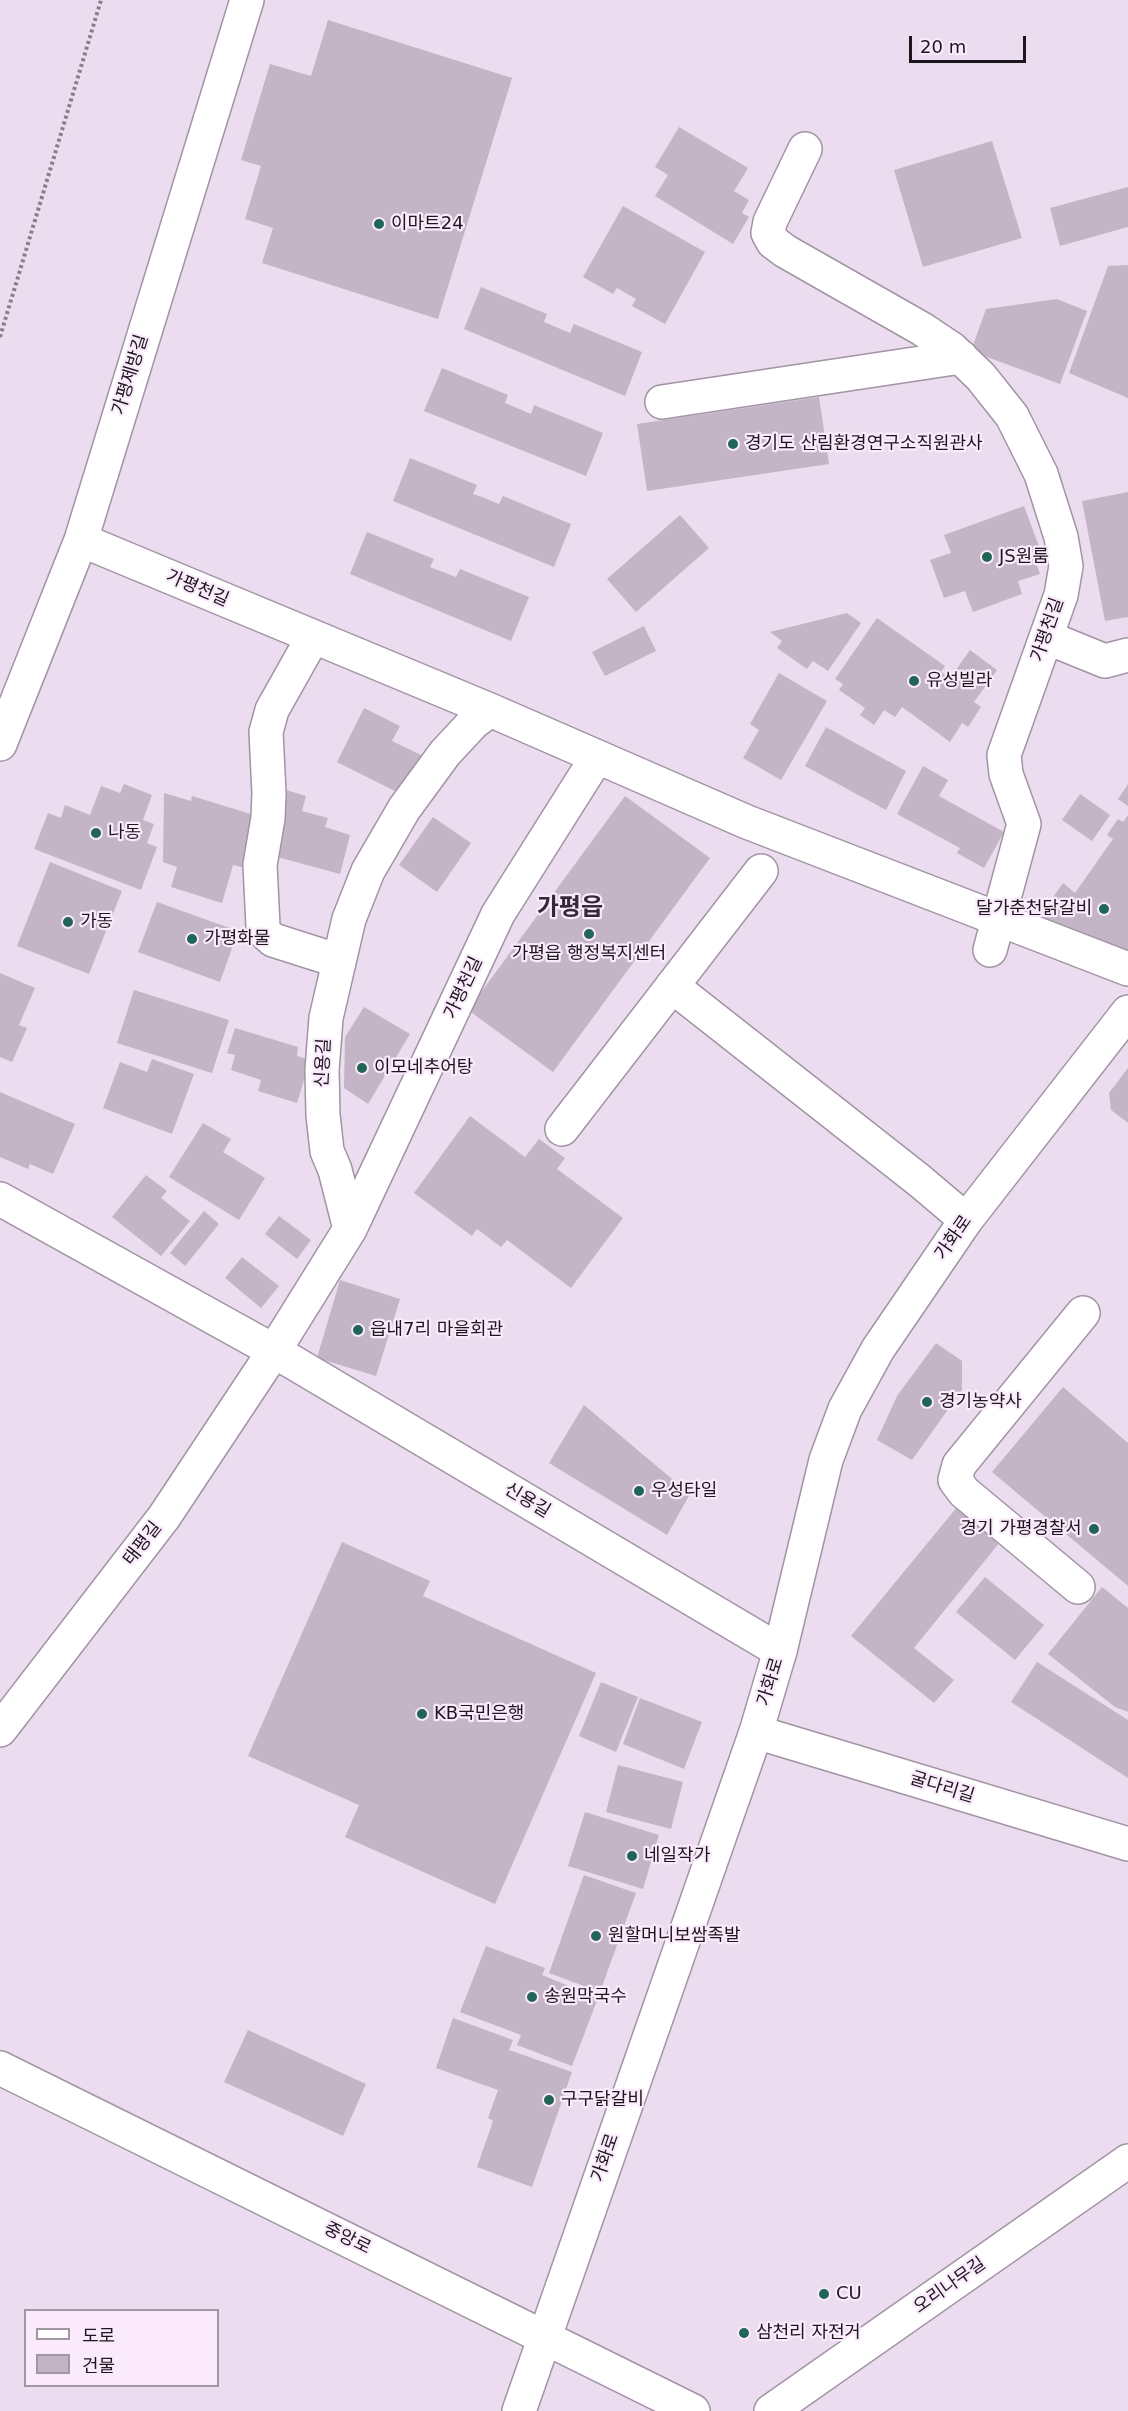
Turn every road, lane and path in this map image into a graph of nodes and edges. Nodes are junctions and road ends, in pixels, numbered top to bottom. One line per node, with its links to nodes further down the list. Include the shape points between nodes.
1 (102, 0): 4 (path)
2 (247, 0): 7 (street, 가평제방길)
3 (805, 149): 5 (street, 가평천길, via 770,222 768,233 773,242 922,329)
4 (0, 337)
5 (960, 357): 6 (street); 9 (street, 가평천길, via 1012,416 1041,474 1061,537 1066,566 1061,595)
6 (662, 402)
7 (81, 540): 8 (street, 가평천길); 12 (street, 가평제방길)
8 (313, 637): 11 (street, 가평천길); 16 (street, via 272,710 266,732 269,793 260,866 263,926 273,940)
9 (1046, 637): 10 (street, via 1106,661); 15 (street, 가평천길, via 1004,755 1006,774 1024,824)
10 (1128, 655)
11 (490, 710): 13 (street, 가평천길); 16 (street, via 445,753 404,809 368,871)
12 (0, 744)
13 (597, 757): 15 (street, 가평천길); 23 (street, 가평천길, via 498,914)
14 (761, 871): 18 (street)
15 (995, 935): 17 (street, 가평천길)
16 (338, 964): 23 (street, 신용길, via 326,1018 322,1115 327,1151)
17 (1128, 969)
18 (672, 986): 20 (street); 22 (street)
19 (1128, 1012): 22 (street, 가화로)
20 (562, 1129)
21 (0, 1199): 25 (street, 신용길)
22 (966, 1220): 27 (street, 가화로, via 879,1349 844,1409 826,1460)
23 (350, 1229): 25 (street)
24 (1083, 1313): 26 (street, via 959,1465 955,1480 964,1492)
25 (274, 1351): 27 (street, 신용길); 28 (street, 태평길, via 164,1516)
26 (1078, 1587)
27 (780, 1651): 29 (street, 가화로)
28 (0, 1730)
29 (756, 1732): 30 (street, 굴다리길); 33 (street, 가화로)
30 (1128, 1844)
31 (0, 2068): 33 (street, 중앙로)
32 (1128, 2161): 36 (street, 오리나무길)
33 (544, 2336): 34 (street, 가화로); 35 (street, 중앙로)
34 (519, 2411)
35 (693, 2411)
36 (771, 2411)

